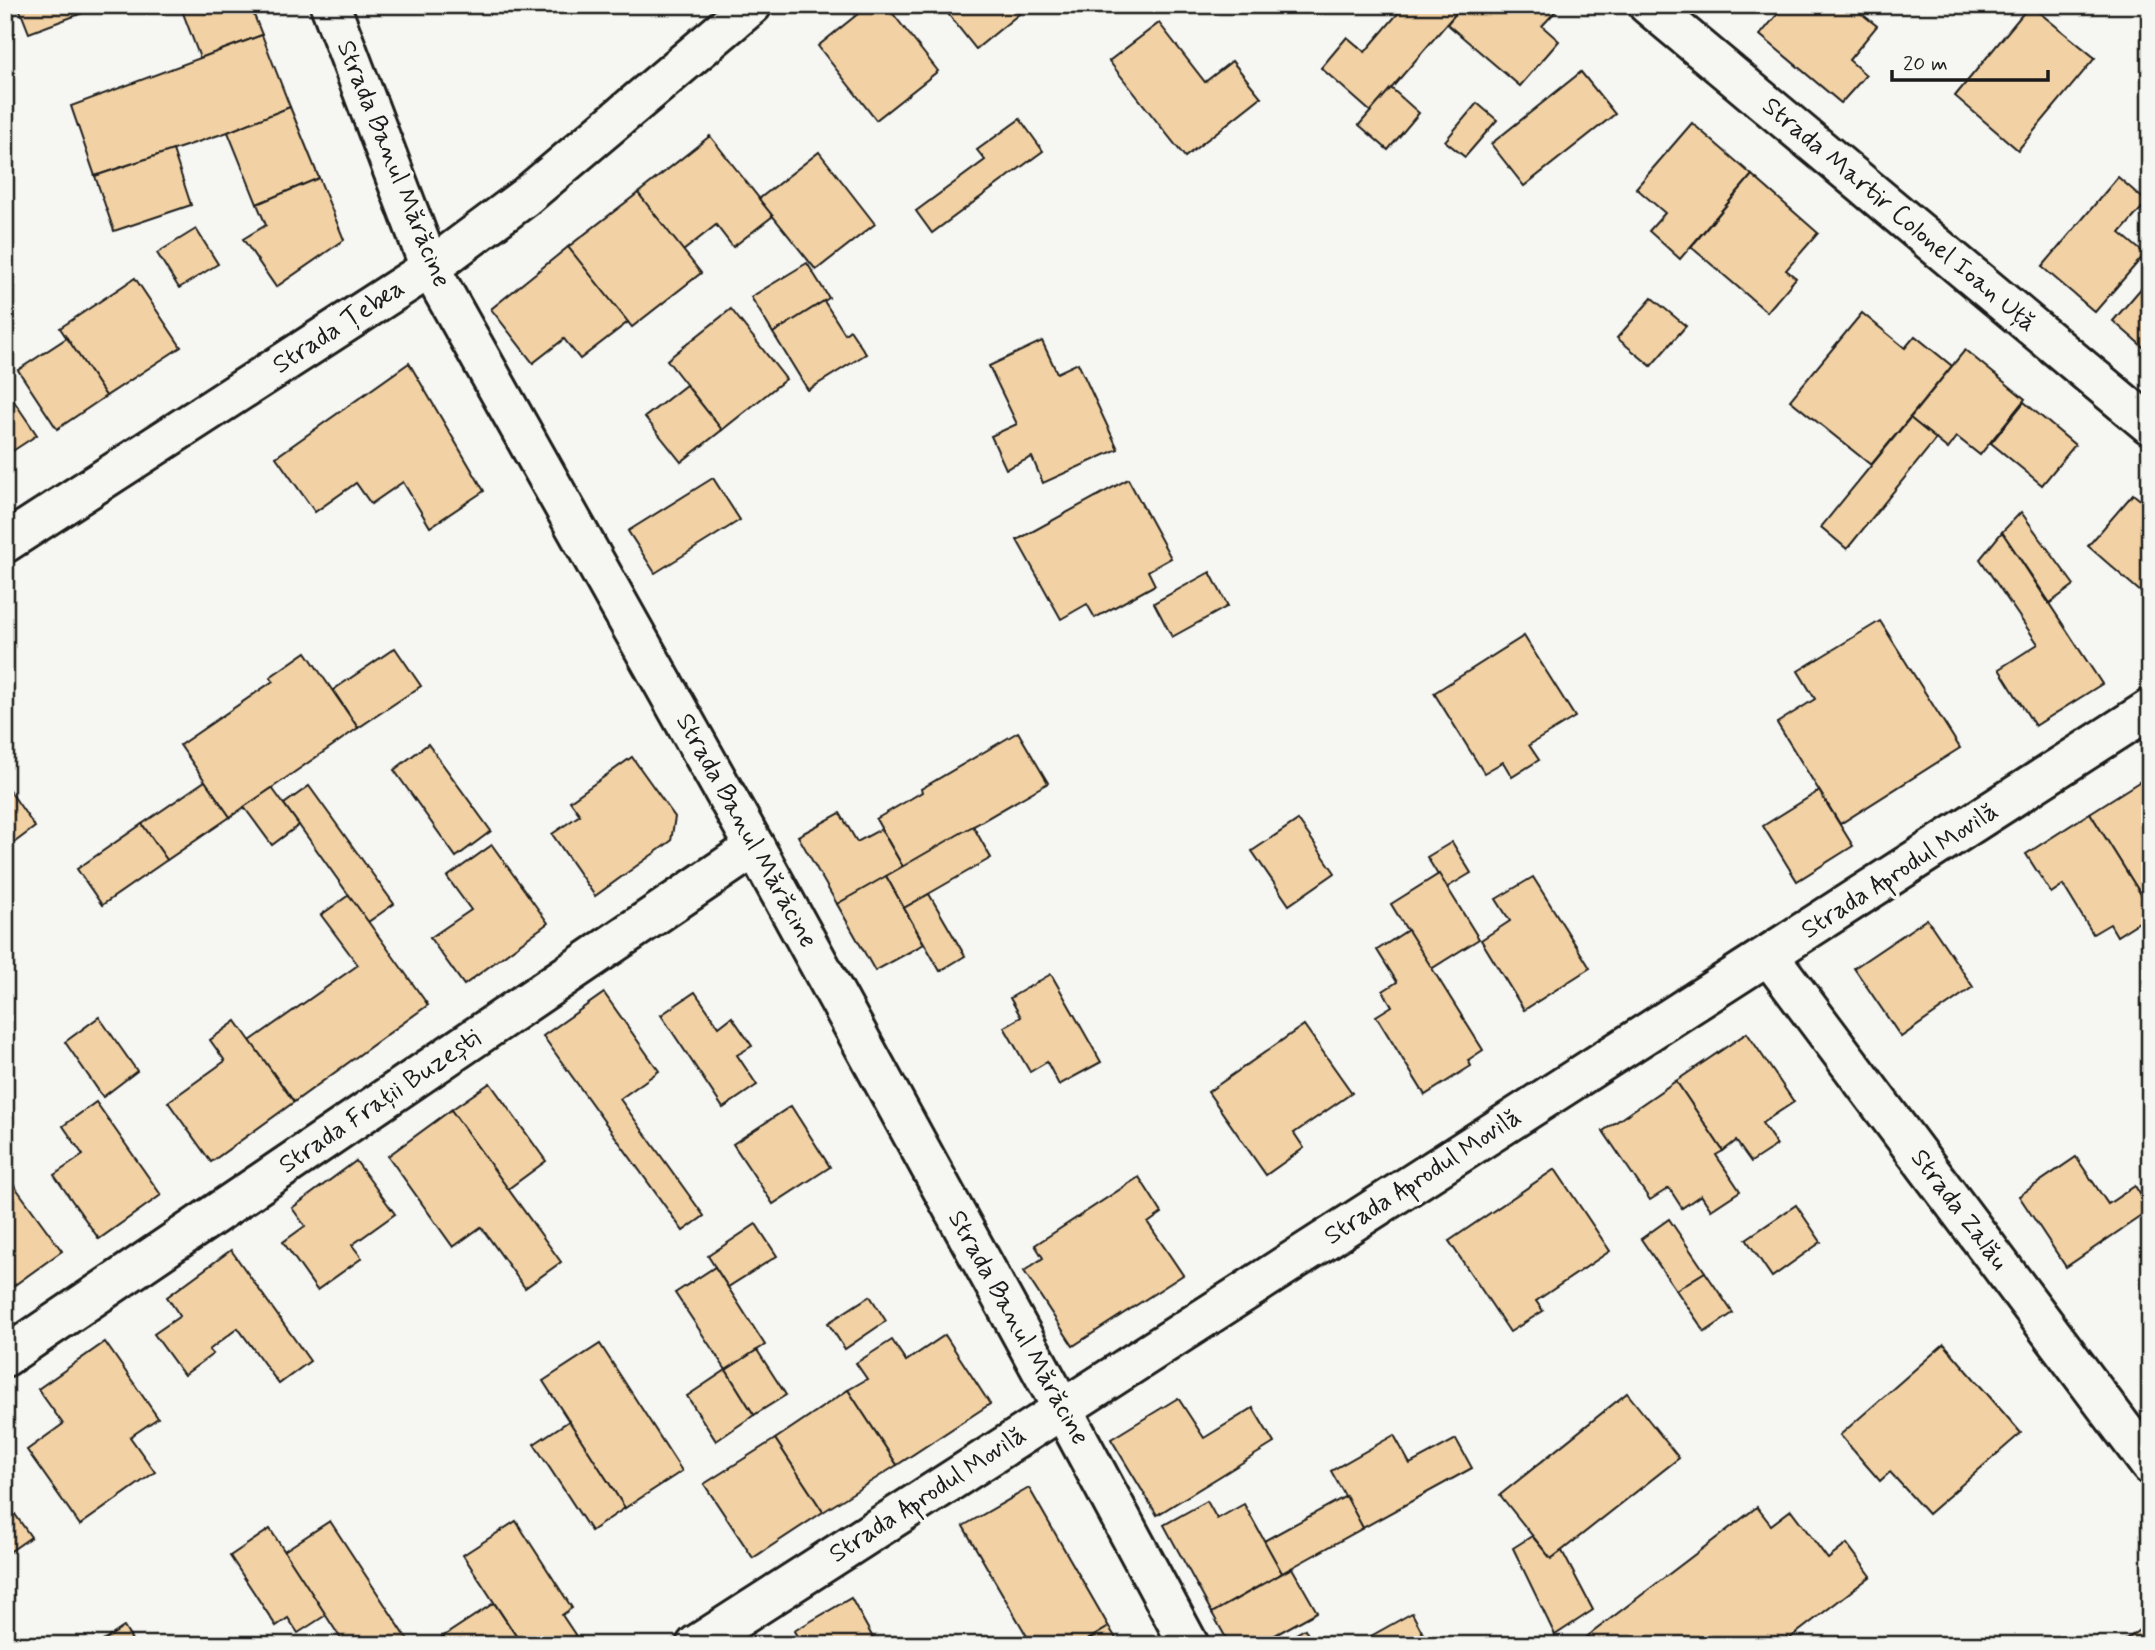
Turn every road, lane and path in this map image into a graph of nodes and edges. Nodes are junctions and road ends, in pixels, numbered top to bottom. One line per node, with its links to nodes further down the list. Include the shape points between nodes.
1 (330, 5): 4 (street, Strada Banul Mărăcine)
2 (752, 5): 4 (street, Strada Țebea, via 525,197)
3 (1671, 12): 5 (street, Strada Martir Colonel Ioan Uță)
4 (430, 268): 6 (street, Strada Țebea); 8 (street, Strada Banul Mărăcine)
5 (2150, 425)
6 (5, 543)
7 (2150, 709): 9 (street, Strada Aprodul Movilă)
8 (755, 847): 10 (street, Strada Frații Buzești); 11 (street, Strada Banul Mărăcine)
9 (1769, 956): 11 (street, Strada Aprodul Movilă); 12 (street, Strada Zalău)
10 (5, 1357)
11 (1062, 1408): 13 (street, Strada Aprodul Movilă); 14 (street, Strada Banul Mărăcine)
12 (2150, 1465)
13 (696, 1645)
14 (1189, 1645)

